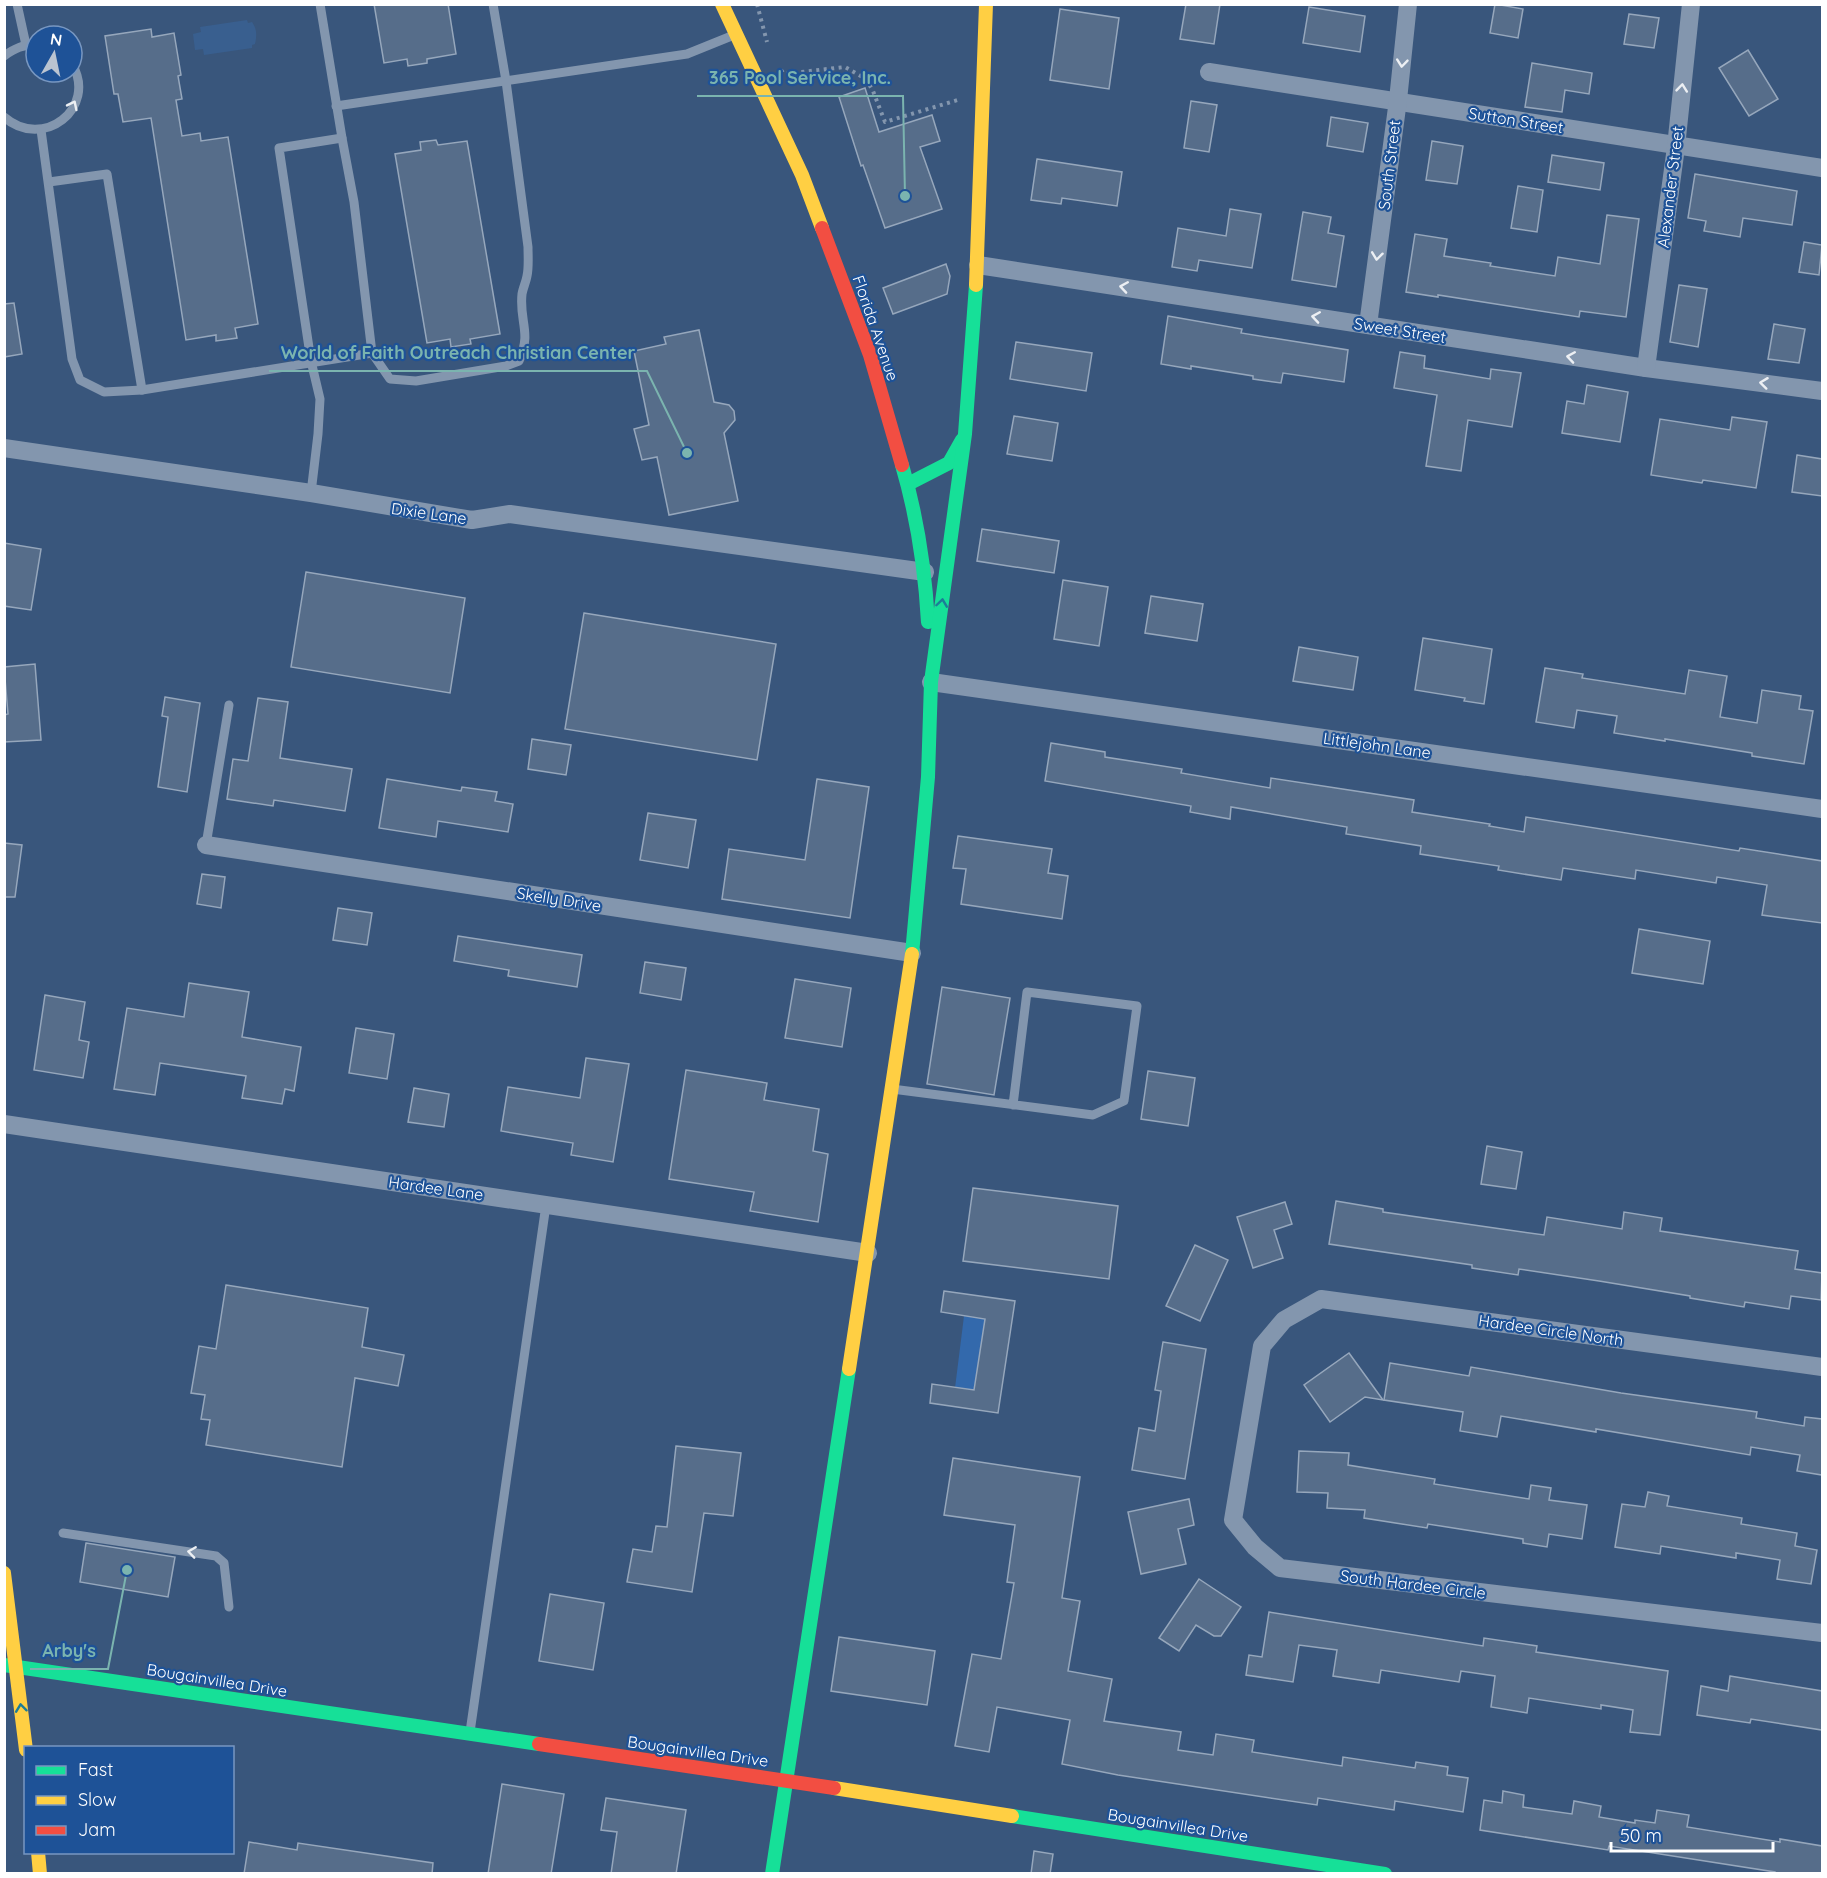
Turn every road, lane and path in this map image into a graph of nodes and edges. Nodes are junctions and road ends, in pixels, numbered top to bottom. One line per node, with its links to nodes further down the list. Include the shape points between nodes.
1 (17, 4): 10 (lane)
2 (320, 4): 20 (lane)
3 (493, 4): 16 (lane)
4 (722, 4): 9 (street, Florida Avenue)
5 (757, 4): 12 (path)
6 (986, 4): 27 (street)
7 (1408, 4): 19 (street, South Street, one-way to 19)
8 (1691, 4): 24 (street, Alexander Street, one-way to 8)
9 (736, 34): 16 (lane, via 687,54); 36 (street, Florida Avenue, via 802,175 868,348)
10 (24, 36)
11 (24, 46): 13 (lane)
12 (769, 50)
13 (4, 56)
14 (778, 67): 18 (path, via 784,74 844,67 866,79 885,122)
15 (1209, 72): 19 (street, Sutton Street)
16 (506, 81): 20 (lane); 29 (lane, via 528,247 528,274 522,293 525,346 519,361 416,381 390,379)
17 (78, 84): 22 (lane, one-way to 17, via 66,118 74,106)
18 (964, 98)
19 (1398, 100): 24 (street, Sutton Street); 28 (street, South Street, one-way to 28)
20 (336, 106): 23 (lane)
21 (4, 117): 22 (lane, via 26,129)
22 (41, 130): 26 (lane)
23 (342, 138): 29 (lane, via 354,202); 30 (lane, via 279,148)
24 (1676, 147): 25 (street, Sutton Street); 31 (street, Alexander Street)
25 (1822, 168)
26 (49, 182): 32 (lane, via 72,359 80,380 104,392); 32 (lane, via 107,174)
27 (978, 265): 28 (street, Sweet Street, one-way to 27); 34 (street)
28 (1368, 325): 31 (street, Sweet Street, one-way to 28)
29 (372, 353): 30 (lane)
30 (311, 361): 32 (lane); 37 (lane, via 320,399)
31 (1646, 368): 33 (street, Sweet Street, one-way to 31)
32 (142, 390)
33 (1822, 391)
34 (965, 434): 36 (street, via 949,463); 39 (street, one-way to 34)
35 (4, 448): 37 (street, Dixie Lane)
36 (908, 484): 38 (street, Florida Avenue)
37 (311, 494): 38 (street, Dixie Lane, via 472,520 510,514)
38 (925, 572): 39 (street, Florida Avenue)
39 (931, 682): 41 (street, Littlejohn Lane); 43 (street, via 928,777)
40 (229, 705): 42 (lane)
41 (1822, 809)
42 (206, 845): 43 (street, Skelly Drive)
43 (912, 953): 44 (street)
44 (892, 1089): 45 (lane); 48 (street)
45 (1013, 1105): 45 (lane, via 1093,1115 1124,1101 1137,1006 1027,992)
46 (4, 1124): 47 (street, Hardee Lane)
47 (546, 1205): 48 (street, Hardee Lane); 56 (lane)
48 (868, 1253): 58 (street)
49 (1284, 1320): 50 (street, Hardee Circle North, via 1321,1299); 54 (street, South Hardee Circle, via 1262,1346 1233,1520 1255,1547 1280,1568)
50 (1822, 1367)
51 (63, 1533): 53 (lane, one-way to 51, via 224,1563 216,1556)
52 (4, 1573): 55 (street)
53 (229, 1607)
54 (1822, 1633)
55 (10, 1666): 56 (street, Bougainvillea Drive); 57 (street, one-way to 55)
56 (470, 1734): 58 (street, Bougainvillea Drive)
57 (25, 1746)
58 (786, 1781): 61 (street); 62 (street, Bougainvillea Drive)
59 (38, 1854): 60 (street)
60 (40, 1874)
61 (772, 1874)
62 (1385, 1874)

